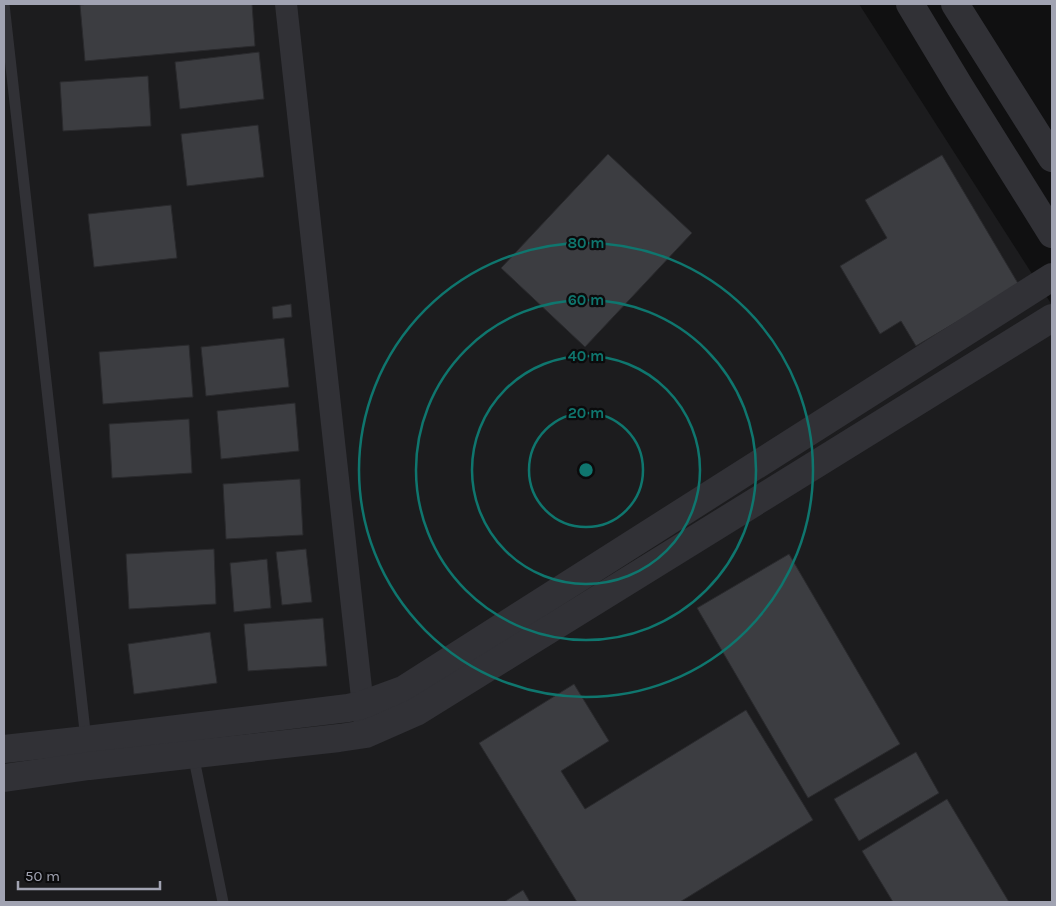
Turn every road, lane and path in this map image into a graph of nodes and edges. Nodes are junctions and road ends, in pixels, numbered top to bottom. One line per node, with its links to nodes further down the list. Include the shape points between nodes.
1 (4, 4): 12 (lane)
2 (286, 4): 9 (street)
3 (910, 4): 6 (street)
4 (956, 4): 5 (street)
5 (1052, 158)
6 (1052, 234)
7 (1052, 278): 9 (street, via 403,690)
8 (1052, 318): 10 (street, via 416,712)
9 (362, 705): 10 (street); 12 (street)
10 (366, 734): 13 (street)
11 (4, 749): 12 (street)
12 (87, 753): 13 (street); 14 (street)
13 (193, 754): 15 (lane)
14 (4, 778)
15 (223, 902)

